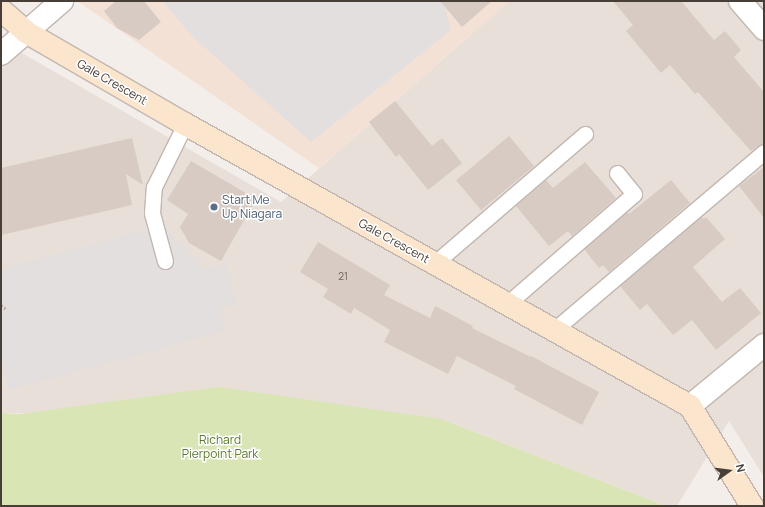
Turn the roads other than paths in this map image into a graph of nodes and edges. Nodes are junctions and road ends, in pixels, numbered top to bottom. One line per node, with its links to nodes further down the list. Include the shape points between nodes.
1 (62, 1): 5 (street)
2 (740, 1): 4 (street)
3 (1, 10): 5 (street, Gale Crescent)
4 (764, 29)
5 (26, 32): 6 (street); 7 (street, Gale Crescent)
6 (1, 54)
7 (185, 124): 11 (lane, via 154,187 152,213); 12 (street, Gale Crescent)
8 (585, 134): 12 (lane)
9 (764, 152): 14 (lane)
10 (617, 173): 13 (lane, via 634,194)
11 (165, 262)
12 (435, 263): 13 (street, Gale Crescent)
13 (507, 304): 14 (street, Gale Crescent)
14 (554, 330): 16 (street, Gale Crescent)
15 (764, 345): 16 (street)
16 (690, 406): 17 (street, Gale Crescent)
17 (752, 506)

